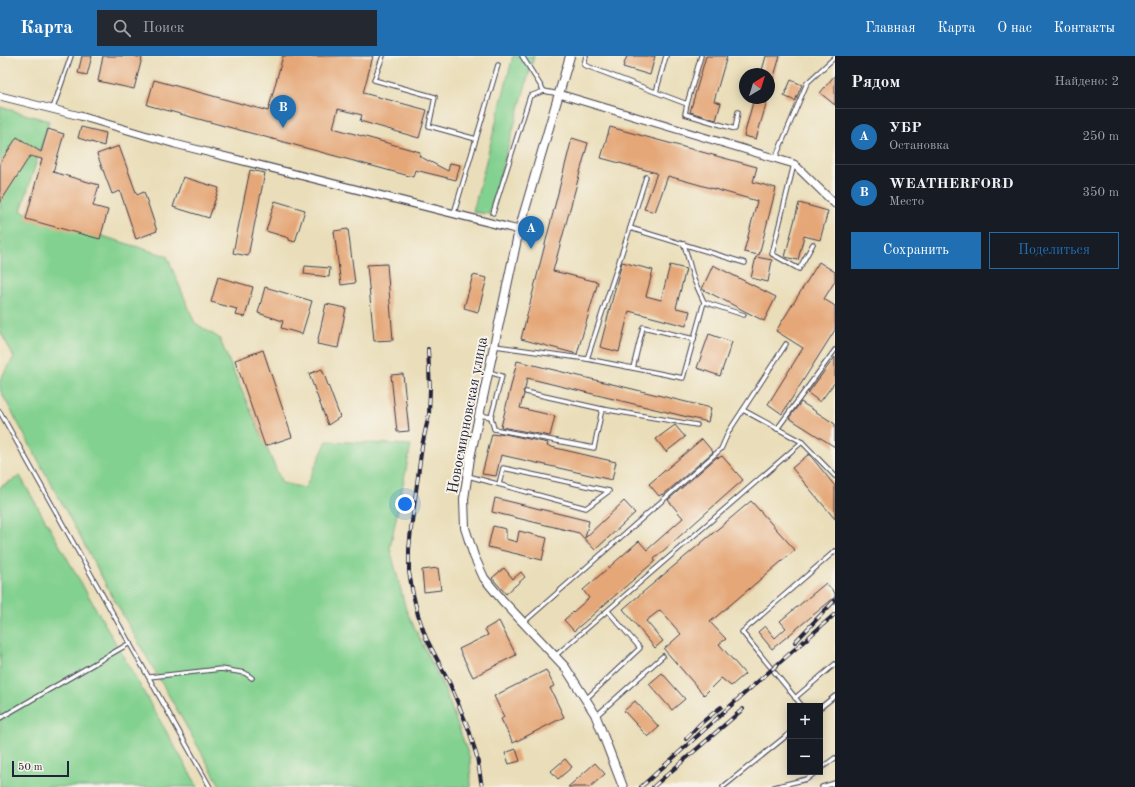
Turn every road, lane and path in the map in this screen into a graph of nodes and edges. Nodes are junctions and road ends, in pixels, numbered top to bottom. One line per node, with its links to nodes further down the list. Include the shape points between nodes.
1 (71, 56): 15 (lane)
2 (383, 56): 17 (lane, via 374,80 436,97 429,126)
3 (522, 56): 10 (lane)
4 (570, 56): 12 (street, Новосмирновская улица)
5 (586, 56): 11 (lane, via 584,65)
6 (666, 56): 11 (lane)
7 (701, 56): 14 (lane)
8 (835, 57): 18 (lane, via 806,83)
9 (498, 64): 17 (lane)
10 (544, 91): 12 (lane); 22 (lane, via 530,96)
11 (656, 92): 14 (lane)
12 (559, 94): 18 (street); 25 (street, Новосмирновская улица)
13 (0, 96): 15 (street)
14 (687, 104): 16 (lane, via 685,114 734,129)
15 (53, 108): 23 (street, via 175,144)
16 (738, 112)
17 (476, 139): 23 (lane)
18 (775, 158): 19 (street)
19 (794, 164): 21 (street); 27 (lane, via 772,254 799,269)
20 (646, 177): 24 (lane)
21 (835, 204)
22 (493, 213)
23 (454, 214): 25 (street)
24 (630, 228): 26 (lane); 35 (lane)
25 (519, 230): 33 (street, Новосмирновская улица)
26 (684, 244): 28 (lane); 29 (lane, via 694,280)
27 (813, 244)
28 (745, 263)
29 (704, 302): 30 (lane); 31 (lane)
30 (744, 315)
31 (694, 339): 36 (lane, via 683,378); 36 (lane, via 643,327)
32 (786, 344): 40 (lane)
33 (494, 346): 35 (lane); 37 (street, Новосмирновская улица)
34 (835, 350): 45 (lane)
35 (587, 360): 36 (lane)
36 (633, 368)
37 (488, 371): 42 (street, Новосмирновская улица); 43 (lane, via 502,376)
38 (526, 392): 39 (lane)
39 (602, 409): 43 (lane, via 594,448 494,429); 44 (lane)
40 (743, 410): 45 (lane); 52 (lane, via 721,449)
41 (0, 412): 53 (lane)
42 (479, 415): 43 (lane); 47 (street, Новосмирновская улица)
43 (491, 417)
44 (697, 425)
45 (777, 429): 46 (lane)
46 (802, 442): 48 (lane); 51 (lane)
47 (467, 475): 49 (lane); 52 (street, Новосмирновская улица, via 464,499 465,528 474,556 484,578)
48 (835, 476)
49 (499, 484): 49 (lane, via 586,508 609,491 503,468)
50 (835, 551): 60 (lane, via 742,632)
51 (608, 612): 54 (lane); 61 (lane, via 640,648)
52 (523, 623): 54 (street, Новосмирновская улица)
53 (130, 643): 57 (lane); 65 (lane)
54 (555, 656): 61 (street, Новосмирновская улица)
55 (663, 656): 64 (lane)
56 (835, 664): 60 (lane)
57 (149, 677): 58 (lane, via 221,669 245,673); 71 (lane)
58 (252, 678)
59 (835, 696): 63 (lane)
60 (795, 698): 62 (lane)
61 (586, 699): 64 (street, Новосмирновская улица)
62 (799, 703)
63 (823, 706)
64 (596, 716): 72 (street, Новосмирновская улица)
65 (0, 718)
66 (787, 735): 73 (lane)
67 (835, 758): 68 (lane)
68 (823, 767)
69 (813, 775): 74 (lane, via 808,779)
70 (835, 782): 75 (lane)
71 (210, 787)
72 (623, 787)
73 (723, 787)
74 (774, 787)
75 (822, 787)

